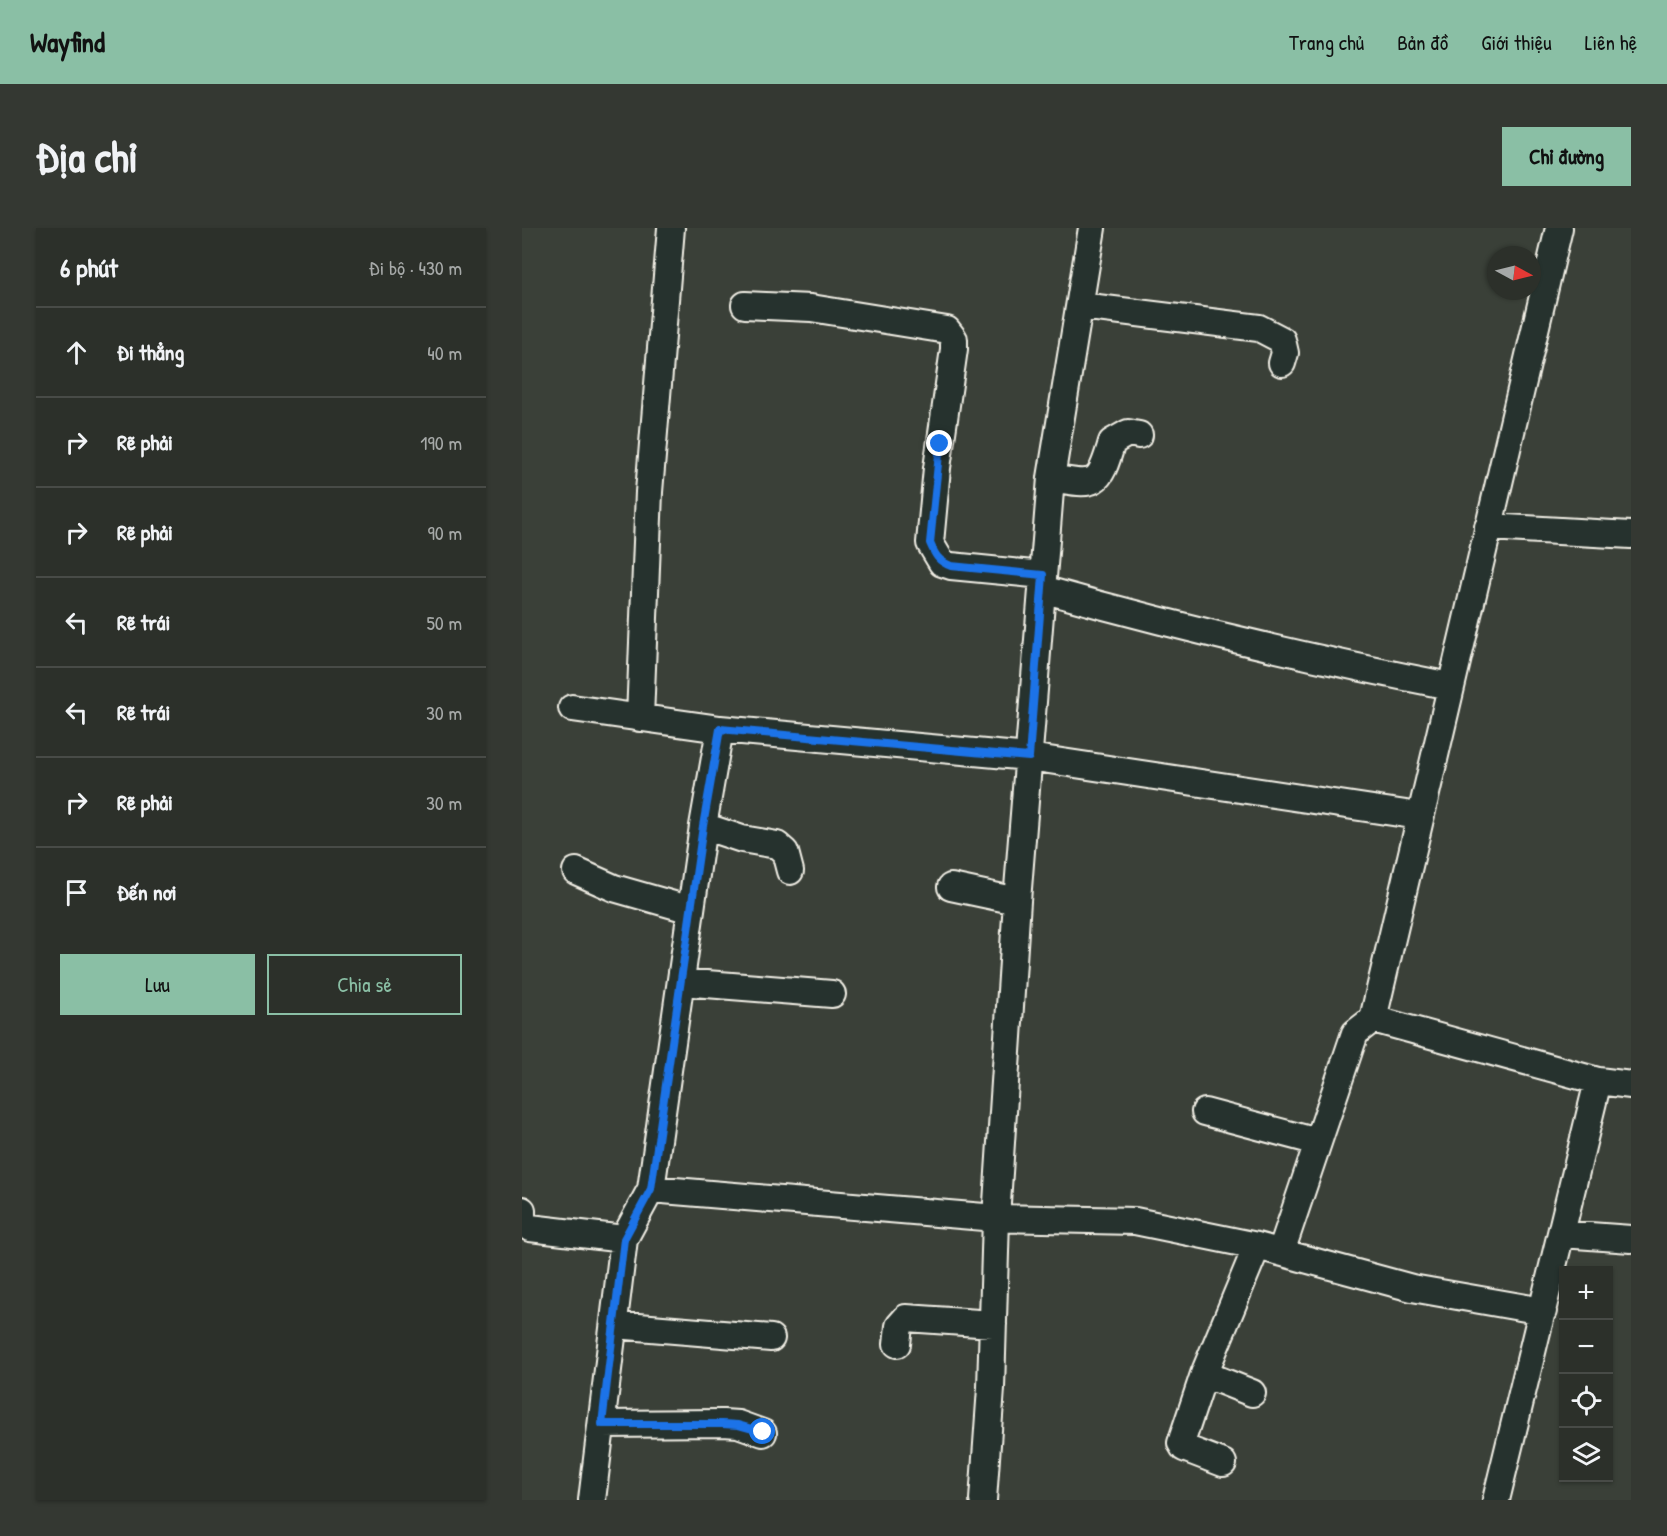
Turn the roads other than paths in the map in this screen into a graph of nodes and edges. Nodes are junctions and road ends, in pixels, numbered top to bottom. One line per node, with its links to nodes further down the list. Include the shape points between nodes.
1 (671, 228): 14 (street, via 650,492)
2 (1092, 228): 5 (street)
3 (1559, 228): 9 (street)
4 (745, 305): 11 (street, via 811,308 947,330 954,339 954,350 930,543 942,562 951,566)
5 (1081, 306): 6 (street, via 1260,328 1282,340); 8 (street)
6 (1282, 363)
7 (1139, 435): 8 (street, via 1128,433 1112,442 1106,465 1093,482)
8 (1052, 478): 11 (street)
9 (1491, 527): 10 (street); 12 (street)
10 (1631, 535)
11 (1043, 582): 12 (street, via 1140,617 1328,662); 16 (street)
12 (1450, 686): 17 (street)
13 (572, 708): 14 (street)
14 (640, 718): 15 (street)
15 (720, 729): 16 (street); 18 (street)
16 (1029, 757): 17 (street); 22 (street)
17 (1419, 816): 26 (street)
18 (703, 826): 20 (street, via 742,839 777,844 785,852); 23 (street)
19 (576, 871): 23 (street, via 614,888)
20 (790, 871)
21 (951, 886): 22 (street)
22 (1017, 902): 33 (street)
23 (691, 910): 24 (street)
24 (681, 982): 25 (street); 31 (street)
25 (832, 994)
26 (1373, 1019): 27 (street); 30 (street, via 1355,1034)
27 (1598, 1081): 28 (street); 34 (street)
28 (1631, 1085)
29 (1205, 1113): 30 (street)
30 (1318, 1142): 37 (street)
31 (651, 1189): 33 (street); 35 (street)
32 (522, 1210): 35 (street, via 522,1222 530,1228)
33 (996, 1218): 37 (street, via 1135,1221); 40 (street)
34 (1574, 1235): 36 (street); 38 (street)
35 (624, 1239): 39 (street)
36 (1631, 1239)
37 (1269, 1249): 38 (street, via 1412,1288); 43 (street)
38 (1543, 1311): 50 (street)
39 (615, 1324): 41 (street); 45 (street)
40 (993, 1324): 42 (street, via 906,1318 899,1326); 49 (street)
41 (771, 1338)
42 (897, 1344)
43 (1204, 1374): 44 (street); 47 (street, via 1181,1443 1184,1448)
44 (1252, 1393)
45 (602, 1424): 46 (street, via 723,1424); 48 (street)
46 (763, 1432)
47 (1223, 1463)
48 (592, 1500)
49 (983, 1500)
50 (1496, 1500)

